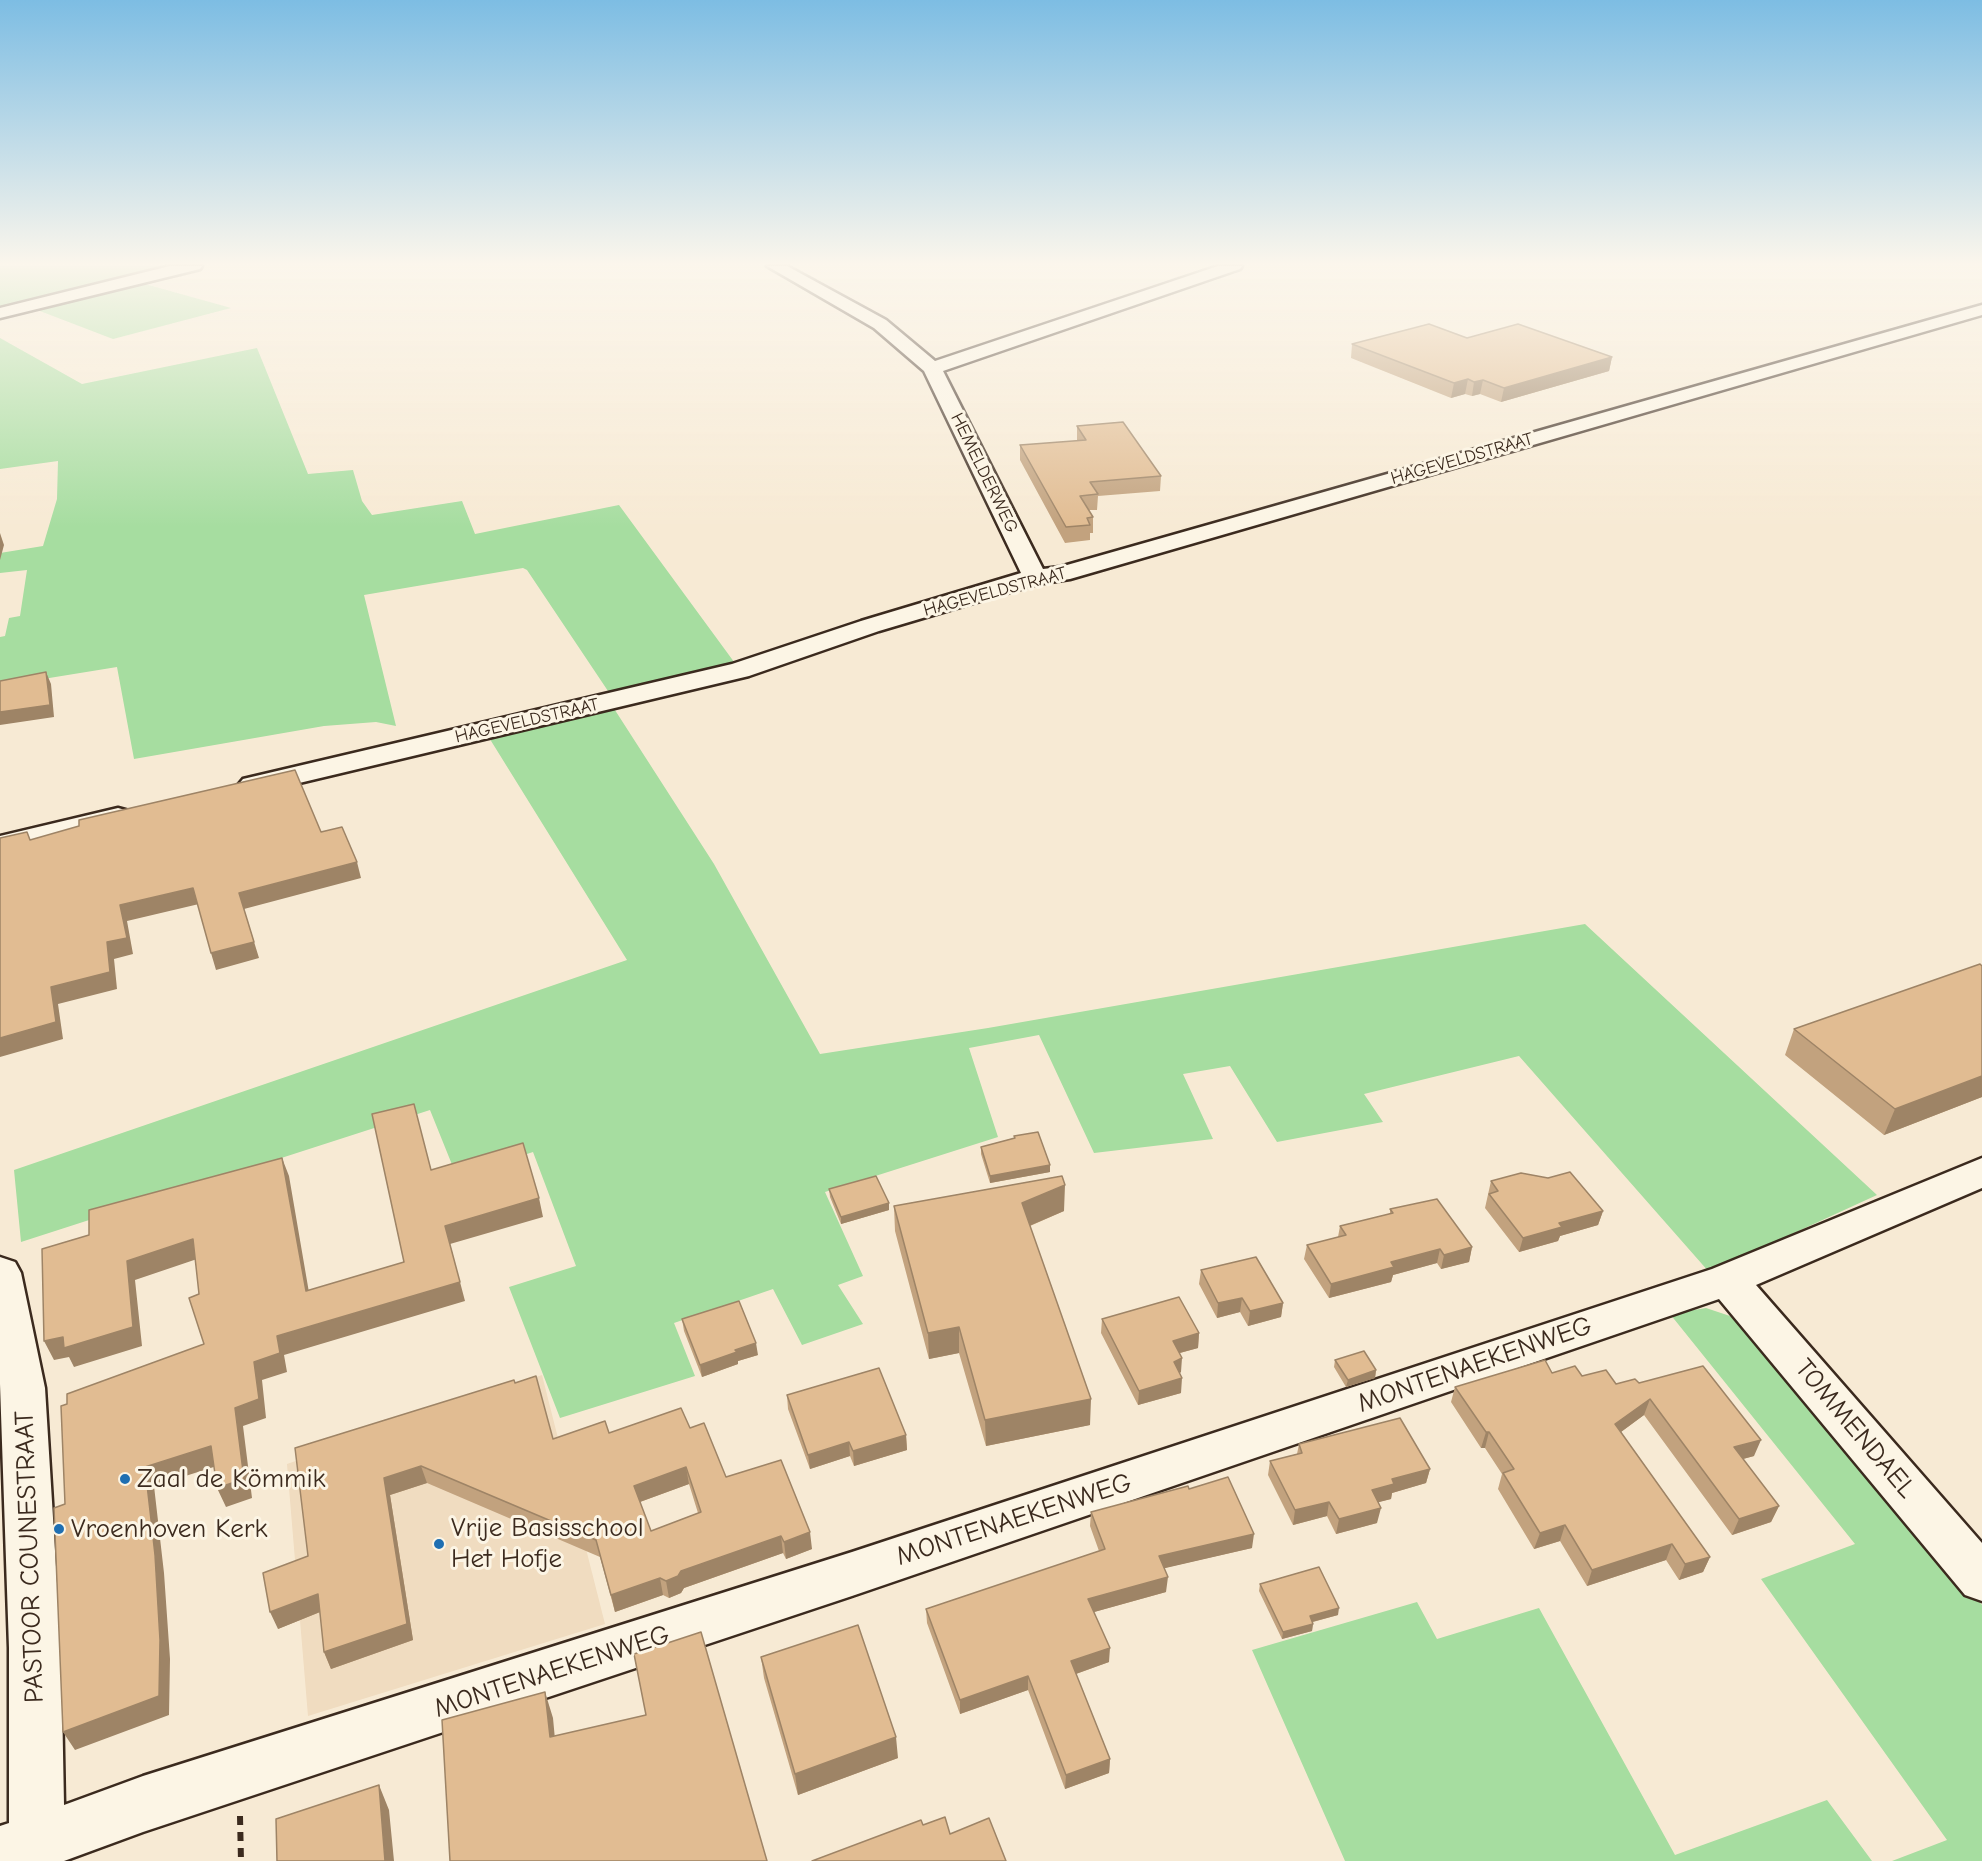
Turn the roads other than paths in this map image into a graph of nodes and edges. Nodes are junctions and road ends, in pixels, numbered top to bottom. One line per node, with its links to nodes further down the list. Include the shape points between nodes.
1 (914, 353): 4 (street, HEMELDERWEG)
2 (977, 353): 4 (street)
3 (1833, 353): 5 (street, HAGEVELDSTRAAT, via 1062,574)
4 (932, 368): 5 (street, HEMELDERWEG)
5 (1035, 577): 6 (street, HAGEVELDSTRAAT, via 740,670)
6 (231, 790)
7 (139, 812): 8 (street)
8 (0, 845)
9 (1982, 1172): 11 (street, MONTENAEKENWEG)
10 (0, 1273): 13 (street, PASTOOR COUNESTRAAT, via 23,1388 35,1648)
11 (1728, 1280): 12 (street, TOMMENDAEL); 13 (street, MONTENAEKENWEG, via 864,1570 143,1804)
12 (1982, 1579)
13 (24, 1853)

